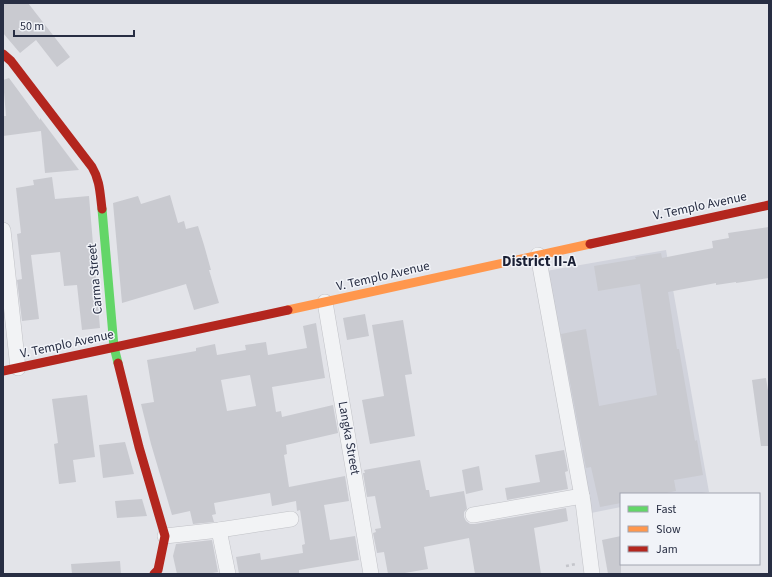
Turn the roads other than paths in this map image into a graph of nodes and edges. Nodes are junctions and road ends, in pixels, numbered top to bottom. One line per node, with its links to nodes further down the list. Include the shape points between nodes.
1 (3, 54): 6 (main road, Carma Street, via 11,61 97,175)
2 (769, 205): 4 (main road, V. Templo Avenue)
3 (3, 230): 7 (street)
4 (538, 255): 5 (main road, V. Templo Avenue); 9 (street)
5 (325, 302): 6 (main road, V. Templo Avenue); 16 (street, Langka Street)
6 (114, 347): 7 (main road, V. Templo Avenue); 13 (main road, Carma Street)
7 (18, 368): 8 (main road, V. Templo Avenue)
8 (3, 371)
9 (582, 496): 10 (street); 17 (street)
10 (473, 516)
11 (291, 519): 12 (street)
12 (219, 530): 13 (street); 15 (street)
13 (165, 536): 14 (main road, Carma Street, via 158,570)
14 (154, 574)
15 (228, 574)
16 (371, 574)
17 (592, 574)

